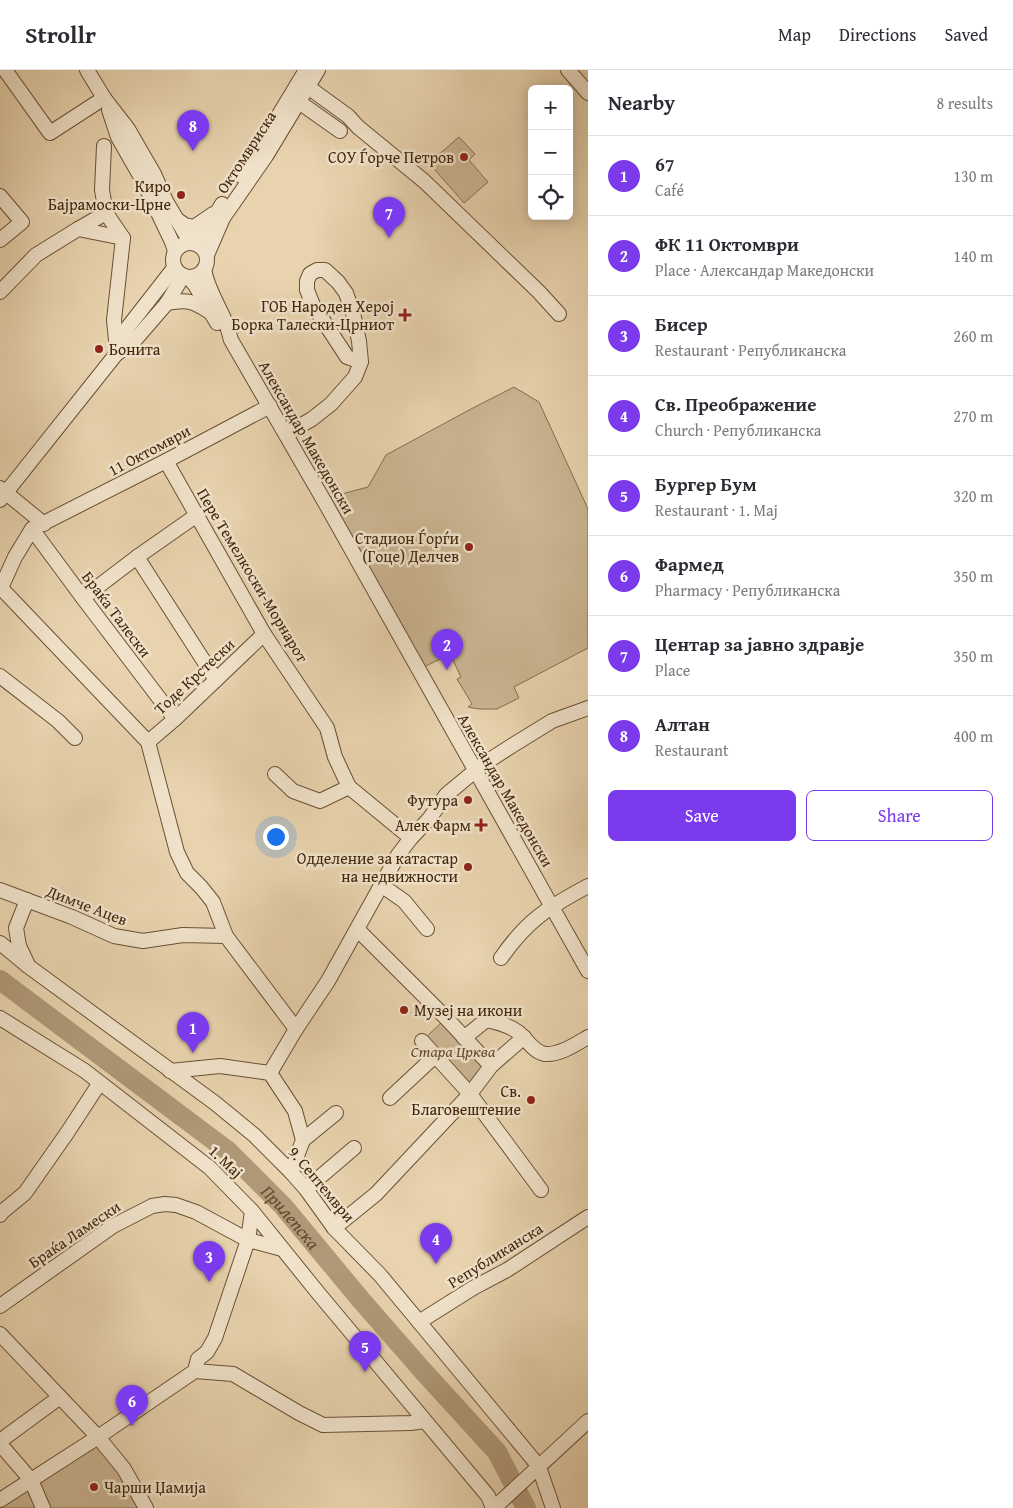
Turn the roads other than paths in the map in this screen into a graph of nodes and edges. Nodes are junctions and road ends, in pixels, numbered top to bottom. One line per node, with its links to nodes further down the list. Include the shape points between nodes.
1 (5, 70): 8 (street, via 50,133)
2 (87, 70): 8 (street)
3 (306, 70): 13 (street, Октомвриска)
4 (318, 70): 6 (street, Октомвриска)
5 (568, 70): 7 (street)
6 (308, 88): 9 (street, Октомвриска); 27 (street, via 348,116 424,181)
7 (588, 93)
8 (104, 98): 15 (street, via 128,130); 20 (street, via 118,137 143,181)
9 (299, 102): 10 (street); 21 (street, Октомвриска, via 223,218)
10 (340, 131)
11 (104, 146): 14 (street, via 102,190)
12 (0, 196): 18 (street, via 22,222)
13 (216, 212): 15 (street, Октомвриска, via 194,227); 19 (street, Октомвриска, via 206,230)
14 (106, 213): 16 (street); 17 (street)
15 (176, 219): 19 (street)
16 (78, 229): 17 (street); 24 (street, via 36,255)
17 (123, 238): 29 (street, via 114,320)
18 (0, 240)
19 (192, 242): 20 (street, via 178,246); 21 (street)
20 (175, 251): 23 (street, via 173,256)
21 (206, 254): 22 (street)
22 (204, 269): 23 (street, via 197,275); 28 (street, Александар Македонски)
23 (182, 273): 25 (street); 26 (street, via 196,285); 29 (street, via 128,327)
24 (0, 292)
25 (166, 303): 26 (street, via 194,302); 29 (street, via 135,340)
26 (212, 312): 28 (street)
27 (559, 314)
28 (231, 340): 31 (street, Александар Македонски)
29 (117, 353): 34 (street)
30 (361, 362): 30 (street, via 359,340 346,293 325,270 317,270 307,281 313,305 347,357); 32 (street, via 355,378 331,404)
31 (270, 406): 32 (street, Александар Македонски); 33 (street, 11 Октомври)
32 (286, 434): 47 (street, Александар Македонски)
33 (166, 461): 35 (street, Пере Темелкоски-Морнарот); 36 (street, 11 Октомври)
34 (2, 493): 36 (street)
35 (197, 515): 37 (street); 40 (street, Пере Темелкоски-Морнарот)
36 (38, 526): 38 (street, via 15,557); 39 (street, Браќа Талески)
37 (137, 557): 39 (street); 42 (street)
38 (0, 589): 46 (street)
39 (82, 598): 44 (street, Браќа Талески)
40 (264, 634): 42 (street, Тоде Крстески); 49 (street, Пере Темелкоски-Морнарот, via 327,728 335,757)
41 (0, 676): 45 (street, via 58,721)
42 (216, 680): 44 (street, Тоде Крстески)
43 (588, 708): 47 (street, via 552,722)
44 (175, 719): 46 (street, Тоде Крстески)
45 (74, 738)
46 (148, 742): 58 (street, via 177,852 187,873 213,902)
47 (475, 771): 50 (street, via 446,795); 55 (street, Александар Македонски)
48 (275, 774): 49 (street, via 293,792 320,801)
49 (349, 787): 50 (street, Пере Темелкоски-Морнарот)
50 (411, 838): 51 (street)
51 (380, 885): 56 (street, via 404,901); 57 (street)
52 (588, 886): 55 (street)
53 (0, 890): 54 (street, Димче Ацев)
54 (27, 900): 58 (street, Димче Ацев, via 114,936 143,942 183,935); 62 (street, Димче Ацев, via 16,928 19,946)
55 (552, 906): 60 (street, via 518,935); 61 (street, Александар Македонски)
56 (427, 929)
57 (358, 930): 64 (street); 67 (street)
58 (226, 936): 64 (street)
59 (0, 944): 62 (street, 9. Септември)
60 (501, 958)
61 (586, 964)
62 (28, 966): 71 (street, 9. Септември)
63 (0, 1018): 73 (street, 1. Мај, via 85,1071)
64 (296, 1029): 72 (street)
65 (524, 1037): 66 (street, via 536,1050 545,1054 566,1050); 67 (street, via 503,1023 486,1020); 70 (street)
66 (588, 1037)
67 (464, 1038): 70 (street)
68 (422, 1041): 69 (street)
69 (436, 1056): 74 (street); 75 (street)
70 (491, 1066): 74 (street)
71 (170, 1071): 72 (street, via 220,1066); 79 (street, 9. Септември, via 254,1135)
72 (270, 1072): 77 (street, via 295,1111)
73 (99, 1084): 82 (street, 1. Мај, via 210,1168); 83 (street, via 25,1193)
74 (470, 1094): 81 (street); 85 (street, via 376,1194)
75 (390, 1098)
76 (336, 1113): 77 (street)
77 (303, 1140): 79 (street)
78 (354, 1148): 80 (street)
79 (291, 1172): 80 (street, 9. Септември)
80 (306, 1189): 85 (street, 9. Септември)
81 (541, 1190)
82 (252, 1211): 86 (street); 87 (street, 1. Мај)
83 (0, 1215)
84 (588, 1217): 89 (street, Републиканска)
85 (334, 1228): 89 (street, 9. Септември)
86 (248, 1240): 87 (street, Браќа Ламески); 88 (street, Браќа Ламески, via 196,1212 176,1205 152,1206 112,1226); 91 (street, via 215,1338 198,1359)
87 (282, 1249): 93 (street, 1. Мај)
88 (1, 1304)
89 (420, 1322): 97 (street, 9. Септември)
90 (0, 1334): 92 (street)
91 (195, 1371): 93 (street, via 233,1374 323,1425); 95 (street)
92 (60, 1397): 95 (street); 96 (street)
93 (424, 1421): 102 (street, 1. Мај, via 488,1496)
94 (588, 1421): 97 (street)
95 (98, 1437): 98 (street); 101 (street, via 124,1469)
96 (0, 1443): 98 (street)
97 (538, 1467): 102 (street); 103 (street, 9. Септември)
98 (31, 1480): 99 (street); 100 (street)
99 (0, 1500)
100 (43, 1508)
101 (146, 1508)
102 (494, 1508)
103 (553, 1508)

